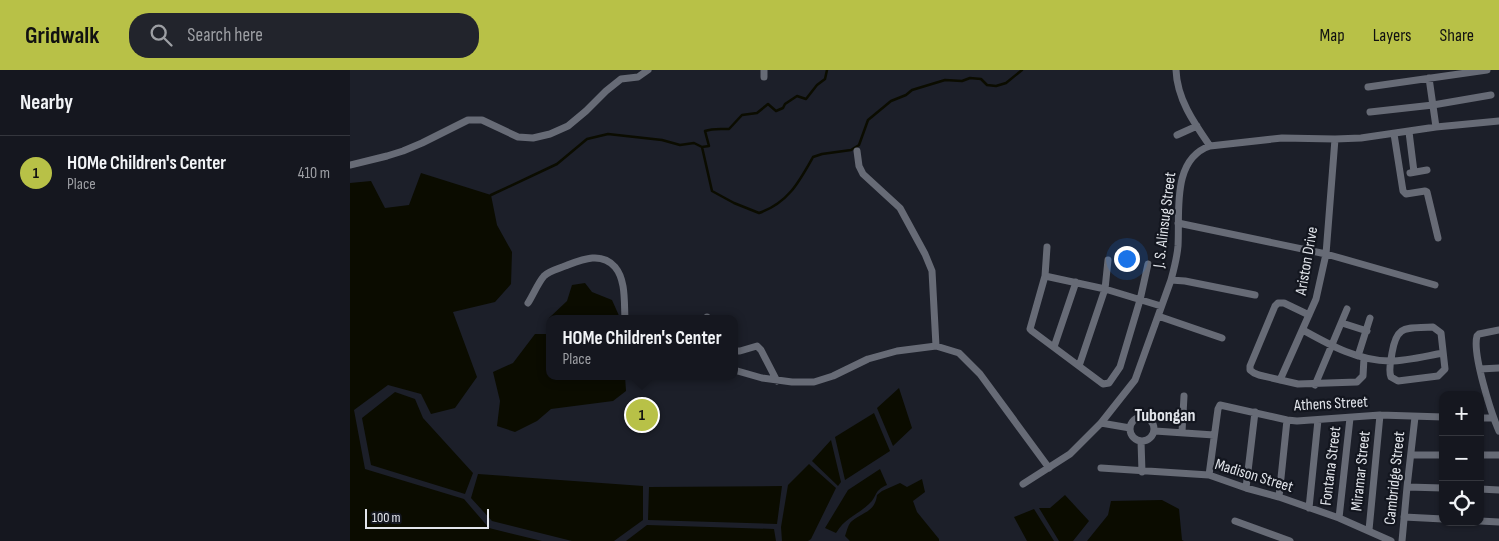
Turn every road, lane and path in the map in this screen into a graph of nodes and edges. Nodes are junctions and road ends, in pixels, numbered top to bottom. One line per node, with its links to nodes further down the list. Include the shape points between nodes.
1 (648, 70): 18 (street, via 638,77 621,79 568,126 550,134 518,137 482,120 468,120 403,151)
2 (1176, 70): 10 (street, via 1182,98)
3 (1487, 70): 4 (street)
4 (1429, 78): 5 (street); 7 (street)
5 (1368, 87)
6 (1491, 95): 7 (street)
7 (1433, 105): 8 (street); 11 (street)
8 (1370, 112)
9 (1499, 121): 11 (street, J. S. Alinsug Street)
10 (1197, 126): 14 (street); 16 (street)
11 (1436, 127): 12 (street, J. S. Alinsug Street)
12 (1409, 132): 13 (street, J. S. Alinsug Street); 19 (street, via 1412,172)
13 (1394, 134): 15 (street, J. S. Alinsug Street); 21 (street, via 1403,191 1406,194 1427,192)
14 (1177, 135)
15 (1336, 139): 16 (street, J. S. Alinsug Street, via 1282,138); 23 (street, Ariston Drive)
16 (1210, 146): 20 (street, J. S. Alinsug Street, via 1195,153 1183,172)
17 (857, 151): 45 (street, via 863,174 900,208 932,271)
18 (350, 165)
19 (1427, 170)
20 (1178, 223): 23 (street); 27 (street, J. S. Alinsug Street, via 1178,246)
21 (1438, 238)
22 (1047, 247): 26 (street)
23 (1326, 254): 29 (street); 36 (street, Ariston Drive, via 1316,299)
24 (1108, 260): 30 (street)
25 (1148, 264): 32 (street)
26 (1045, 276): 28 (street); 47 (street, via 1030,329)
27 (1171, 280): 31 (street); 34 (street, J. S. Alinsug Street)
28 (1076, 282): 30 (street); 47 (street)
29 (1435, 285)
30 (1105, 289): 32 (street); 52 (street)
31 (1255, 295)
32 (1140, 300): 34 (street); 52 (street, via 1120,367 1109,383 1103,384)
33 (528, 302): 37 (street, via 544,276 589,258 601,258 615,267 620,276)
34 (1161, 306): 38 (street, J. S. Alinsug Street)
35 (1347, 309): 40 (street)
36 (1309, 314): 41 (street, Ariston Drive); 57 (street, via 1280,302 1275,306 1250,370)
37 (625, 315)
38 (1158, 316): 44 (street); 69 (street, J. S. Alinsug Street, via 1136,380)
39 (1370, 318): 43 (street)
40 (1342, 323): 43 (street); 46 (street)
41 (1303, 330): 46 (street); 57 (street, Ariston Drive)
42 (1499, 330): 54 (street, via 1476,336)
43 (1367, 331): 50 (street)
44 (1222, 338)
45 (936, 346): 56 (street, via 868,359 814,382); 80 (street, via 959,353 970,363)
46 (1332, 346): 50 (street); 58 (street)
47 (1054, 347): 52 (street)
48 (738, 351): 56 (street, via 757,346)
49 (1444, 353): 51 (street); 51 (street, via 1445,369 1438,376 1398,381 1391,377); 51 (street, via 1441,333 1436,328 1405,329 1396,336)
50 (1361, 357): 51 (street); 58 (street, via 1364,376 1357,382)
51 (1391, 361)
52 (1079, 366)
53 (1499, 368): 54 (street)
54 (1480, 369): 66 (street)
55 (738, 371): 56 (street)
56 (777, 380)
57 (1280, 380): 58 (street)
58 (1316, 384)
59 (1184, 396): 73 (street)
60 (1255, 412): 67 (street, Athens Street); 74 (street, Athens Street, via 1222,405); 85 (street)
61 (1380, 416): 62 (street, Athens Street); 63 (street, Athens Street); 98 (street, Miramar Street)
62 (1415, 417): 64 (street, Athens Street); 76 (street, Cambridge Street)
63 (1350, 418): 68 (street, Athens Street); 92 (street, Fontana Street)
64 (1439, 418)
65 (1484, 418): 66 (street)
66 (1493, 418): 72 (street)
67 (1287, 420): 68 (street, Athens Street); 90 (street)
68 (1318, 420): 91 (street)
69 (1101, 423): 70 (street); 80 (street, J. S. Alinsug Street, via 1070,454)
70 (1130, 428): 71 (street, via 1137,418 1144,417 1150,419); 75 (street, via 1131,434)
71 (1155, 430): 73 (street); 75 (street, via 1152,436)
72 (1499, 431)
73 (1182, 432): 74 (street)
74 (1214, 435): 83 (street)
75 (1141, 442): 82 (street)
76 (1411, 454): 77 (street); 86 (street, Cambridge Street)
77 (1439, 455)
78 (1484, 455): 79 (street)
79 (1499, 455)
80 (1049, 468): 84 (street, J. S. Alinsug Street)
81 (1101, 468): 82 (street, Madison Street)
82 (1142, 472): 83 (street, Madison Street)
83 (1209, 475): 85 (street, Madison Street)
84 (1023, 484)
85 (1246, 488): 90 (street, Madison Street)
86 (1406, 488): 87 (street); 93 (street, Cambridge Street)
87 (1439, 488)
88 (1484, 489): 89 (street)
89 (1499, 490)
90 (1279, 497): 91 (street, Madison Street)
91 (1309, 508): 92 (street, Madison Street)
92 (1339, 518): 98 (street, Madison Street)
93 (1404, 518): 94 (street); 101 (street, Cambridge Street)
94 (1439, 519)
95 (1236, 521): 99 (street)
96 (1484, 521): 97 (street)
97 (1499, 522)
98 (1369, 530): 100 (street, Madison Street)
99 (1290, 541)
100 (1391, 541)
101 (1402, 541)

